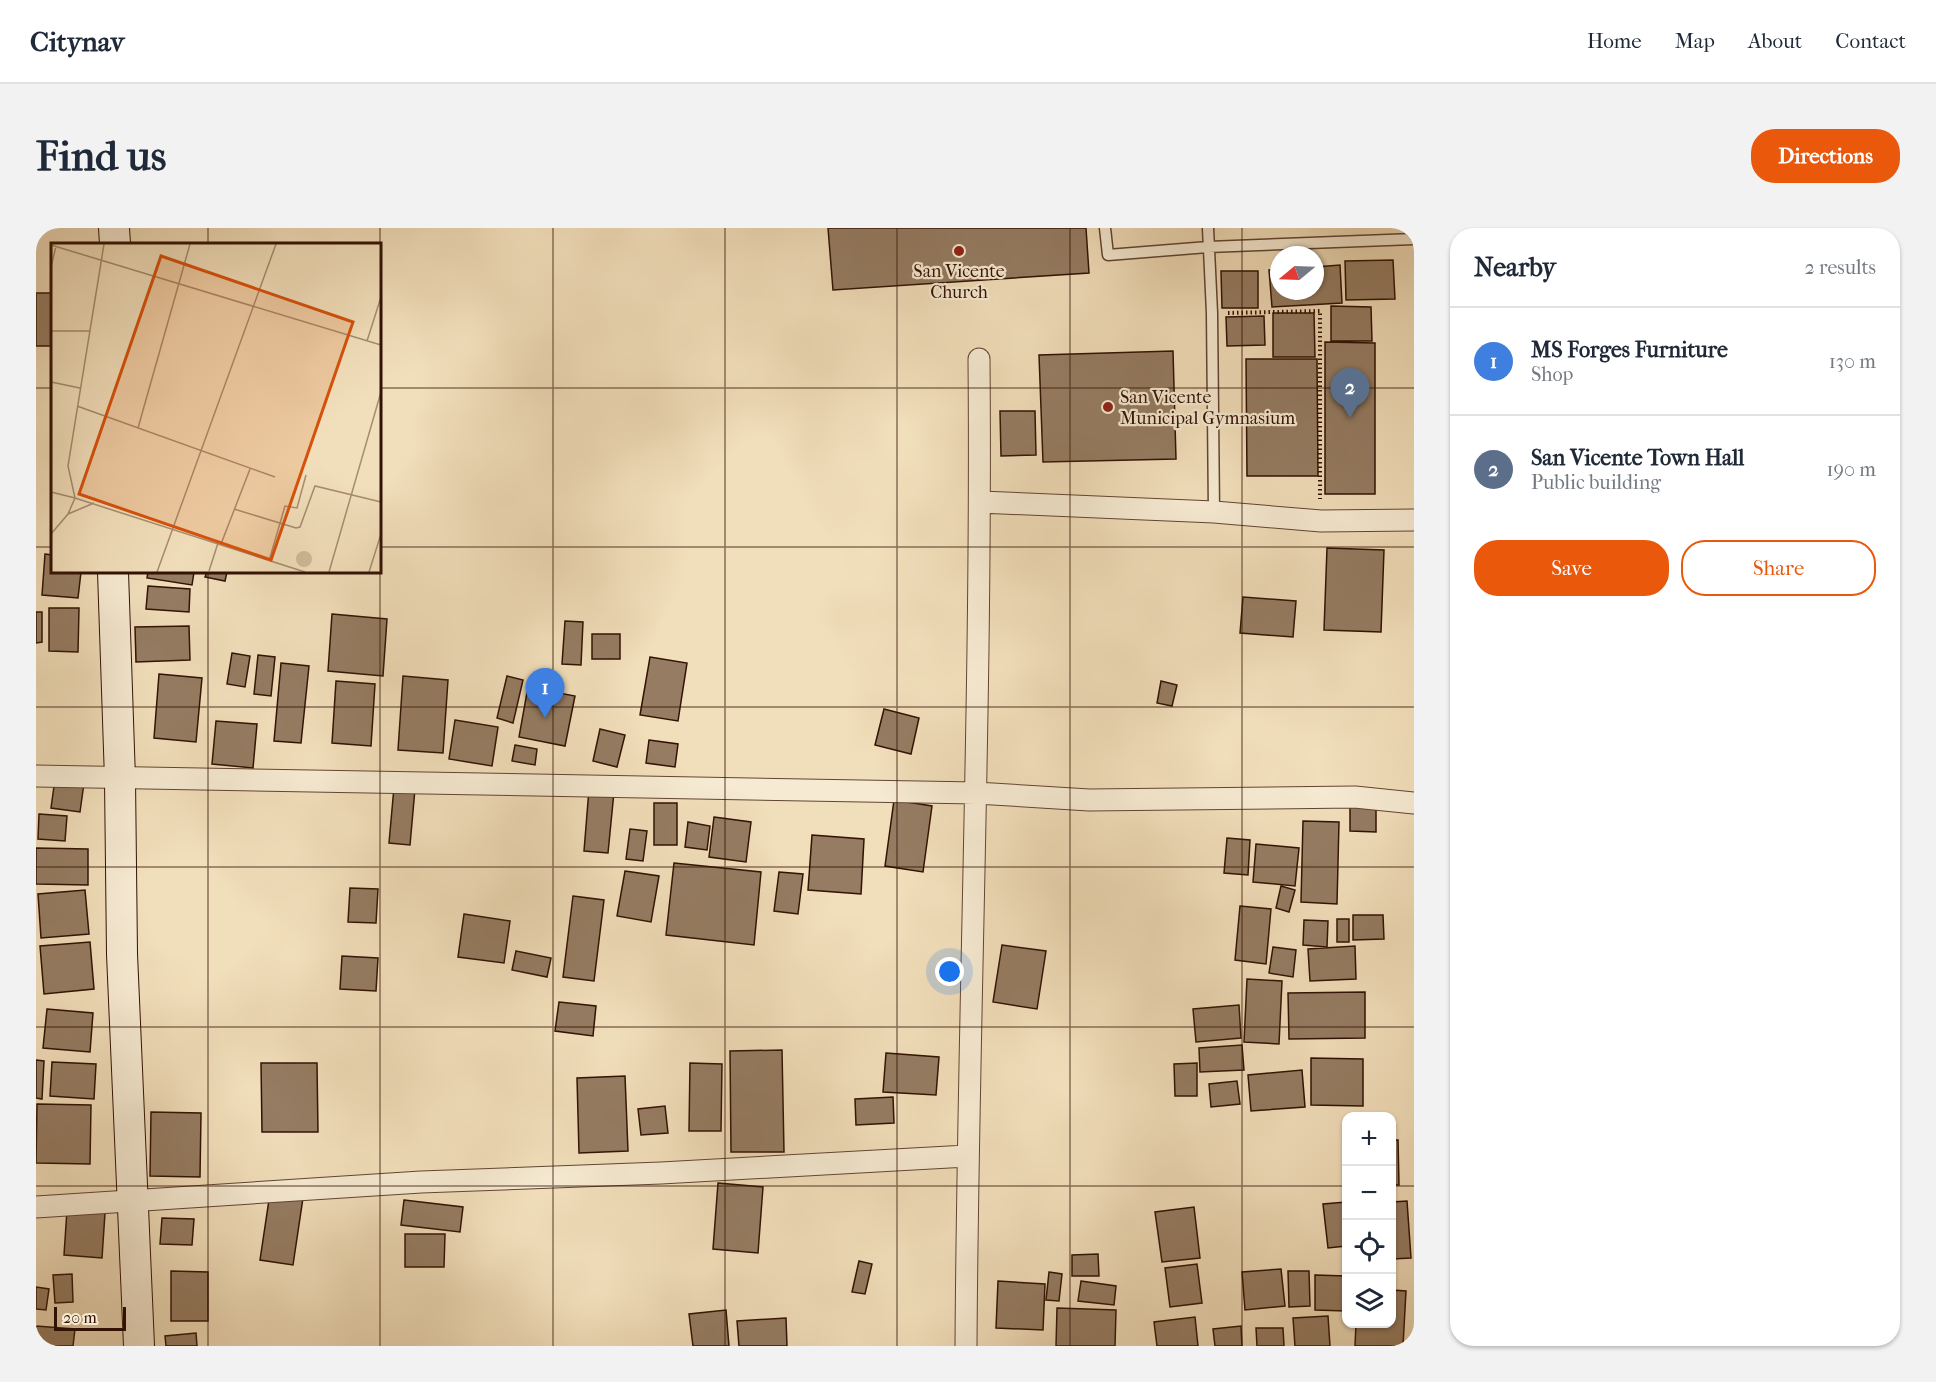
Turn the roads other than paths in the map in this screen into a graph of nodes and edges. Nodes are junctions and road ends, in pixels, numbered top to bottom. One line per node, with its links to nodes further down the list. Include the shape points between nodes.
1 (114, 228): 5 (street)
2 (1105, 228): 6 (lane, via 1108,255)
3 (1208, 228): 6 (lane)
4 (1414, 239): 6 (lane)
5 (115, 243)
6 (1208, 247): 9 (lane)
7 (979, 359): 8 (street)
8 (981, 502): 9 (street); 14 (street)
9 (1214, 512): 10 (street, via 1321,521)
10 (1414, 520)
11 (113, 573): 13 (street)
12 (36, 777): 13 (street)
13 (120, 779): 14 (street); 17 (street)
14 (976, 793): 15 (street, via 1089,800 1355,797); 16 (street)
15 (1414, 803)
16 (967, 1156): 17 (street); 20 (street)
17 (131, 1200): 18 (street); 19 (street)
18 (36, 1207)
19 (139, 1346)
20 (966, 1346)

